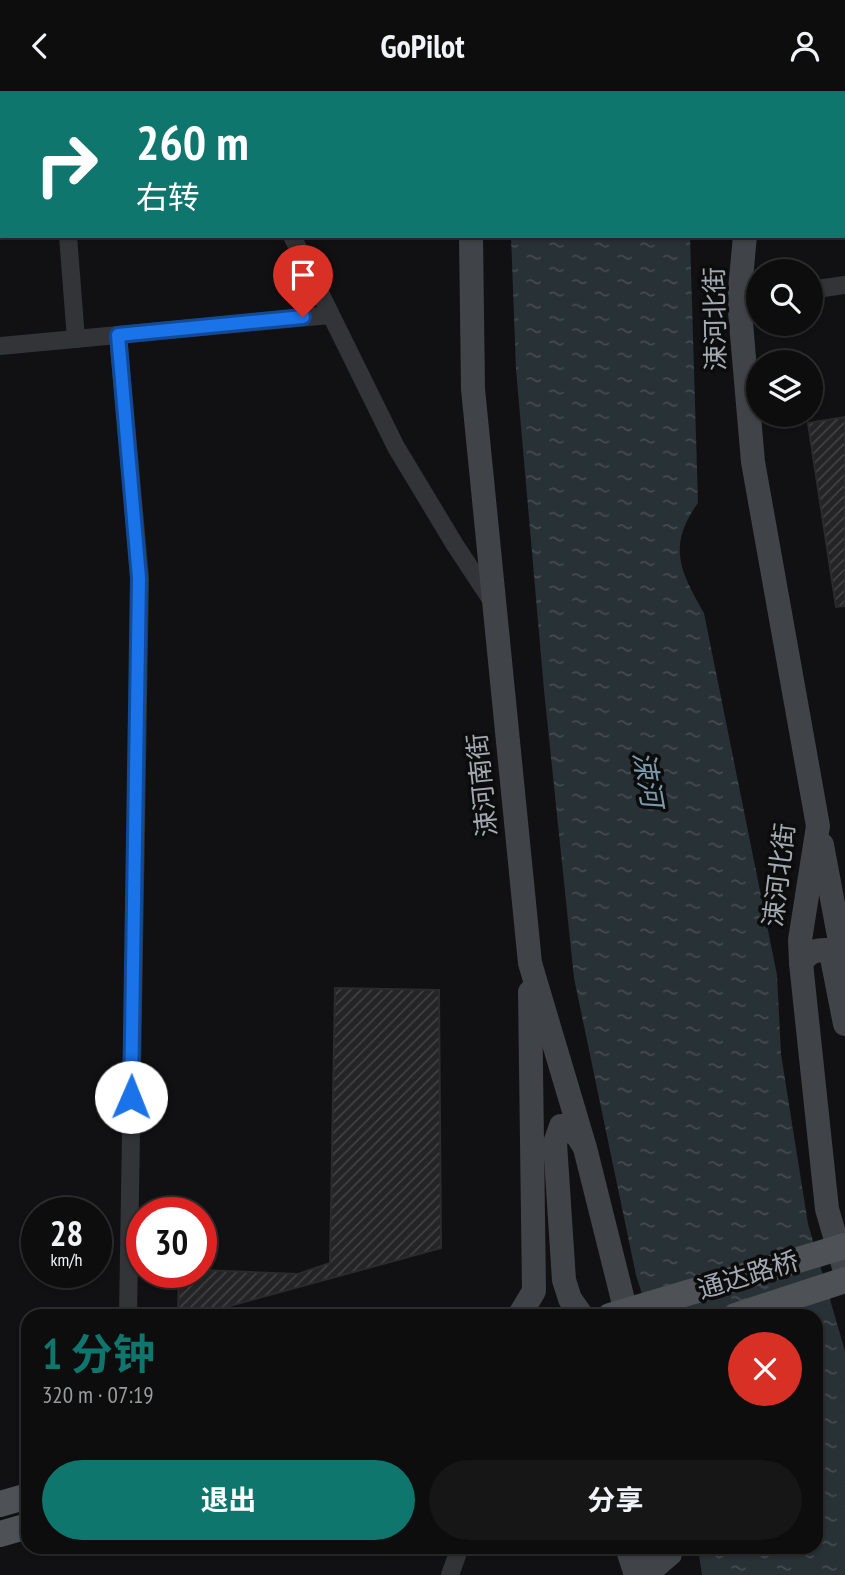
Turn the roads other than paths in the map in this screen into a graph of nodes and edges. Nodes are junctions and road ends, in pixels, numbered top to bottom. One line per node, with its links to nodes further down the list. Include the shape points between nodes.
1 (68, 238): 11 (street)
2 (293, 238): 8 (street)
3 (471, 238): 13 (main road, 涑河南街, via 473,389)
4 (745, 238): 5 (main road, 涑河北街)
5 (746, 259)
6 (845, 285): 7 (street)
7 (823, 288)
8 (330, 315): 9 (street); 13 (street, via 396,447)
9 (118, 335): 11 (street); 23 (street, via 139,578)
10 (749, 336): 14 (main road, 涑河北街, via 753,462)
11 (76, 339): 12 (street)
12 (0, 346)
13 (494, 604): 15 (main road, 涑河南街)
14 (818, 826): 16 (main road, 涑河北街, via 800,940); 17 (main road)
15 (530, 963): 19 (main road, 涑河南街); 24 (main road, via 534,1291)
16 (801, 963): 18 (main road, via 817,950 826,950 832,958); 21 (main road, 涑河北街, via 827,1209)
17 (845, 968)
18 (845, 1024)
19 (585, 1148): 25 (main road, via 570,1126 561,1126 555,1143 564,1280); 26 (main road, 涑河南街)
20 (845, 1246): 27 (main road, 通达路桥, bridge)
21 (845, 1271)
22 (845, 1280): 28 (main road, 通达路桥)
23 (128, 1309)
24 (523, 1309)
25 (577, 1309)
26 (625, 1309)
27 (634, 1309)
28 (756, 1309)
29 (21, 1498): 30 (main road)
30 (0, 1504)
31 (21, 1528): 32 (main road)
32 (0, 1534)
33 (458, 1554): 37 (street)
34 (629, 1554): 38 (main road)
35 (650, 1554): 36 (main road, via 656,1566)
36 (670, 1559)
37 (450, 1575)
38 (636, 1575)

